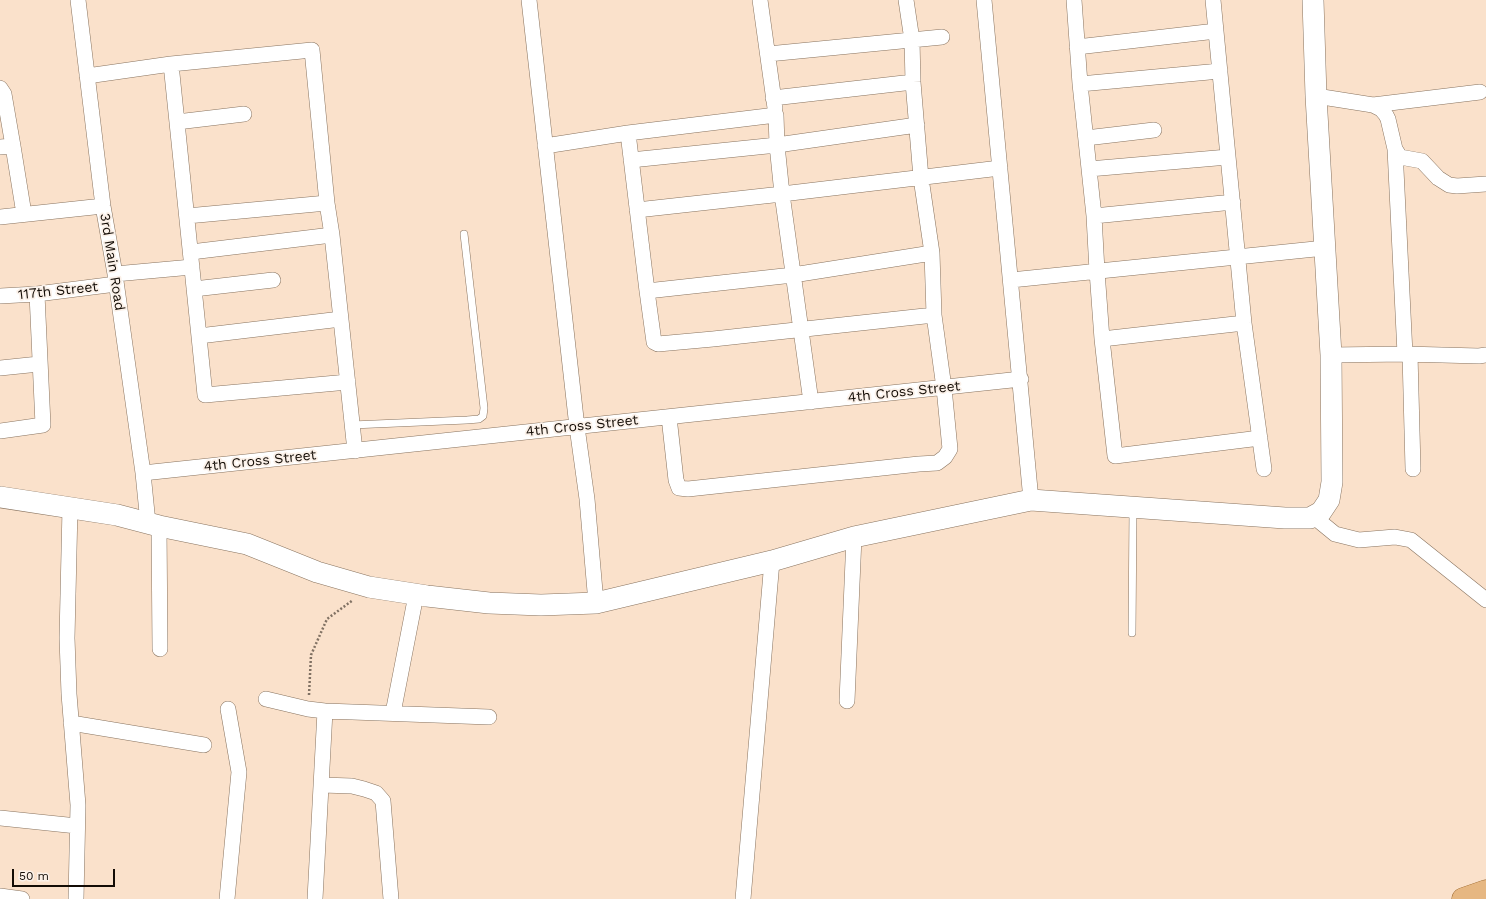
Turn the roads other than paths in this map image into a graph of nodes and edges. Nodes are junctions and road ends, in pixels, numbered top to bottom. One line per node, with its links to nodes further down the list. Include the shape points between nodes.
1 (78, 0): 16 (street, 3rd Main Road)
2 (529, 0): 32 (street)
3 (760, 0): 13 (street)
4 (906, 0): 11 (street)
5 (984, 0): 37 (street)
6 (1074, 0): 12 (street)
7 (1213, 0): 9 (street)
8 (1314, 0): 21 (street)
9 (1216, 32): 12 (street); 15 (street)
10 (942, 37): 11 (street)
11 (912, 40): 13 (street); 17 (street)
12 (1077, 47): 18 (street)
13 (768, 54): 22 (street)
14 (171, 64): 16 (street); 26 (street); 43 (street, via 312,50)
15 (1220, 71): 18 (street); 35 (street)
16 (87, 76): 44 (street, 3rd Main Road)
17 (913, 82): 22 (street); 27 (street)
18 (1080, 84): 30 (street)
19 (0, 88): 33 (street, via 4,94)
20 (1480, 92): 23 (street)
21 (1316, 96): 23 (street); 52 (street)
22 (773, 98): 25 (street)
23 (1373, 105): 34 (street, via 1381,109 1388,119)
24 (244, 114): 26 (street)
25 (776, 115): 29 (street); 31 (street)
26 (177, 122): 47 (street)
27 (917, 125): 31 (street); 39 (street)
28 (1154, 130): 30 (street)
29 (628, 133): 32 (street); 36 (street)
30 (1086, 138): 38 (street)
31 (777, 145): 36 (street); 41 (street)
32 (545, 146): 83 (street)
33 (7, 147): 46 (street)
34 (1395, 148): 40 (street, via 1400,157 1422,162 1449,185); 72 (street)
35 (1228, 157): 38 (street); 42 (street)
36 (631, 160): 45 (street)
37 (1000, 168): 39 (street); 61 (street)
38 (1089, 169): 48 (street)
39 (922, 178): 41 (street); 54 (street)
40 (1486, 184)
41 (782, 194): 45 (street); 58 (street)
42 (1232, 202): 48 (street); 55 (street)
43 (327, 203): 47 (street); 50 (street)
44 (103, 206): 46 (street); 59 (street, 3rd Main Road)
45 (637, 210): 63 (street)
46 (24, 214): 49 (street)
47 (187, 216): 53 (street)
48 (1094, 216): 57 (street)
49 (0, 217)
50 (332, 234): 53 (street); 67 (street)
51 (464, 234): 82 (lane, via 483,416 467,420)
52 (1325, 248): 55 (street); 73 (street)
53 (191, 252): 56 (street)
54 (932, 253): 58 (street); 66 (street)
55 (1238, 257): 57 (street); 68 (street)
56 (192, 267): 59 (street, 117th Street); 62 (street)
57 (1097, 271): 61 (street); 71 (street)
58 (794, 275): 63 (street); 69 (street)
59 (116, 279): 64 (street, 117th Street); 89 (street, 3rd Main Road)
60 (272, 280): 62 (street)
61 (1011, 280): 77 (street)
62 (194, 289): 70 (street)
63 (648, 291): 69 (street, via 654,342 658,344)
64 (37, 294): 65 (street, 117th Street); 75 (street)
65 (0, 296)
66 (934, 315): 69 (street); 79 (street)
67 (341, 319): 70 (street); 78 (street)
68 (1244, 323): 71 (street); 85 (street)
69 (802, 329): 80 (street)
70 (199, 336): 78 (street, via 205,395)
71 (1102, 339): 85 (street, via 1115,456)
72 (1407, 354): 73 (street); 74 (street); 87 (street)
73 (1331, 355): 94 (street, via 1332,482 1329,500 1321,512)
74 (1484, 358)
75 (39, 364): 76 (street); 84 (street, via 43,425)
76 (0, 368)
77 (1021, 379): 79 (street, 4th Cross Street); 91 (street)
78 (348, 382): 82 (street)
79 (944, 388): 80 (street, 4th Cross Street); 81 (street, via 950,449 937,463 679,488)
80 (811, 402): 81 (street, 4th Cross Street)
81 (669, 417): 83 (street, 4th Cross Street)
82 (352, 425): 86 (street)
83 (577, 427): 86 (street, 4th Cross Street); 100 (street, via 587,499)
84 (0, 431)
85 (1260, 438): 88 (street)
86 (355, 451): 89 (street, 4th Cross Street)
87 (1413, 468)
88 (1264, 469)
89 (143, 473): 95 (street, 3rd Main Road)
90 (0, 497): 93 (street)
91 (1031, 500): 92 (street); 96 (street)
92 (1133, 507): 94 (street, via 1285,518); 101 (lane)
93 (70, 508): 95 (street, via 117,515); 109 (street, via 67,638)
94 (1313, 516): 99 (street, via 1335,534 1359,540 1395,537 1411,540)
95 (153, 524): 98 (street, via 247,544 317,572 369,587); 102 (street, 3rd Main Road)
96 (854, 537): 97 (street); 104 (street)
97 (772, 561): 100 (street); 121 (street)
98 (416, 595): 100 (street, via 489,603); 107 (street)
99 (1486, 600)
100 (596, 603)
101 (1132, 633)
102 (160, 649)
103 (266, 699): 106 (street)
104 (847, 701)
105 (228, 709): 118 (street, via 239,772)
106 (325, 711): 107 (street); 111 (street)
107 (393, 713): 108 (street)
108 (489, 717)
109 (71, 723): 110 (street); 113 (street, via 78,805)
110 (204, 744)
111 (322, 785): 119 (street); 120 (street, via 364,789 376,793 383,801)
112 (0, 818): 113 (street)
113 (77, 826): 117 (street)
114 (1486, 891): 122 (main road)
115 (0, 896): 116 (street)
116 (22, 899)
117 (76, 899)
118 (227, 899)
119 (315, 899)
120 (391, 899)
121 (743, 899)
122 (1463, 899)

